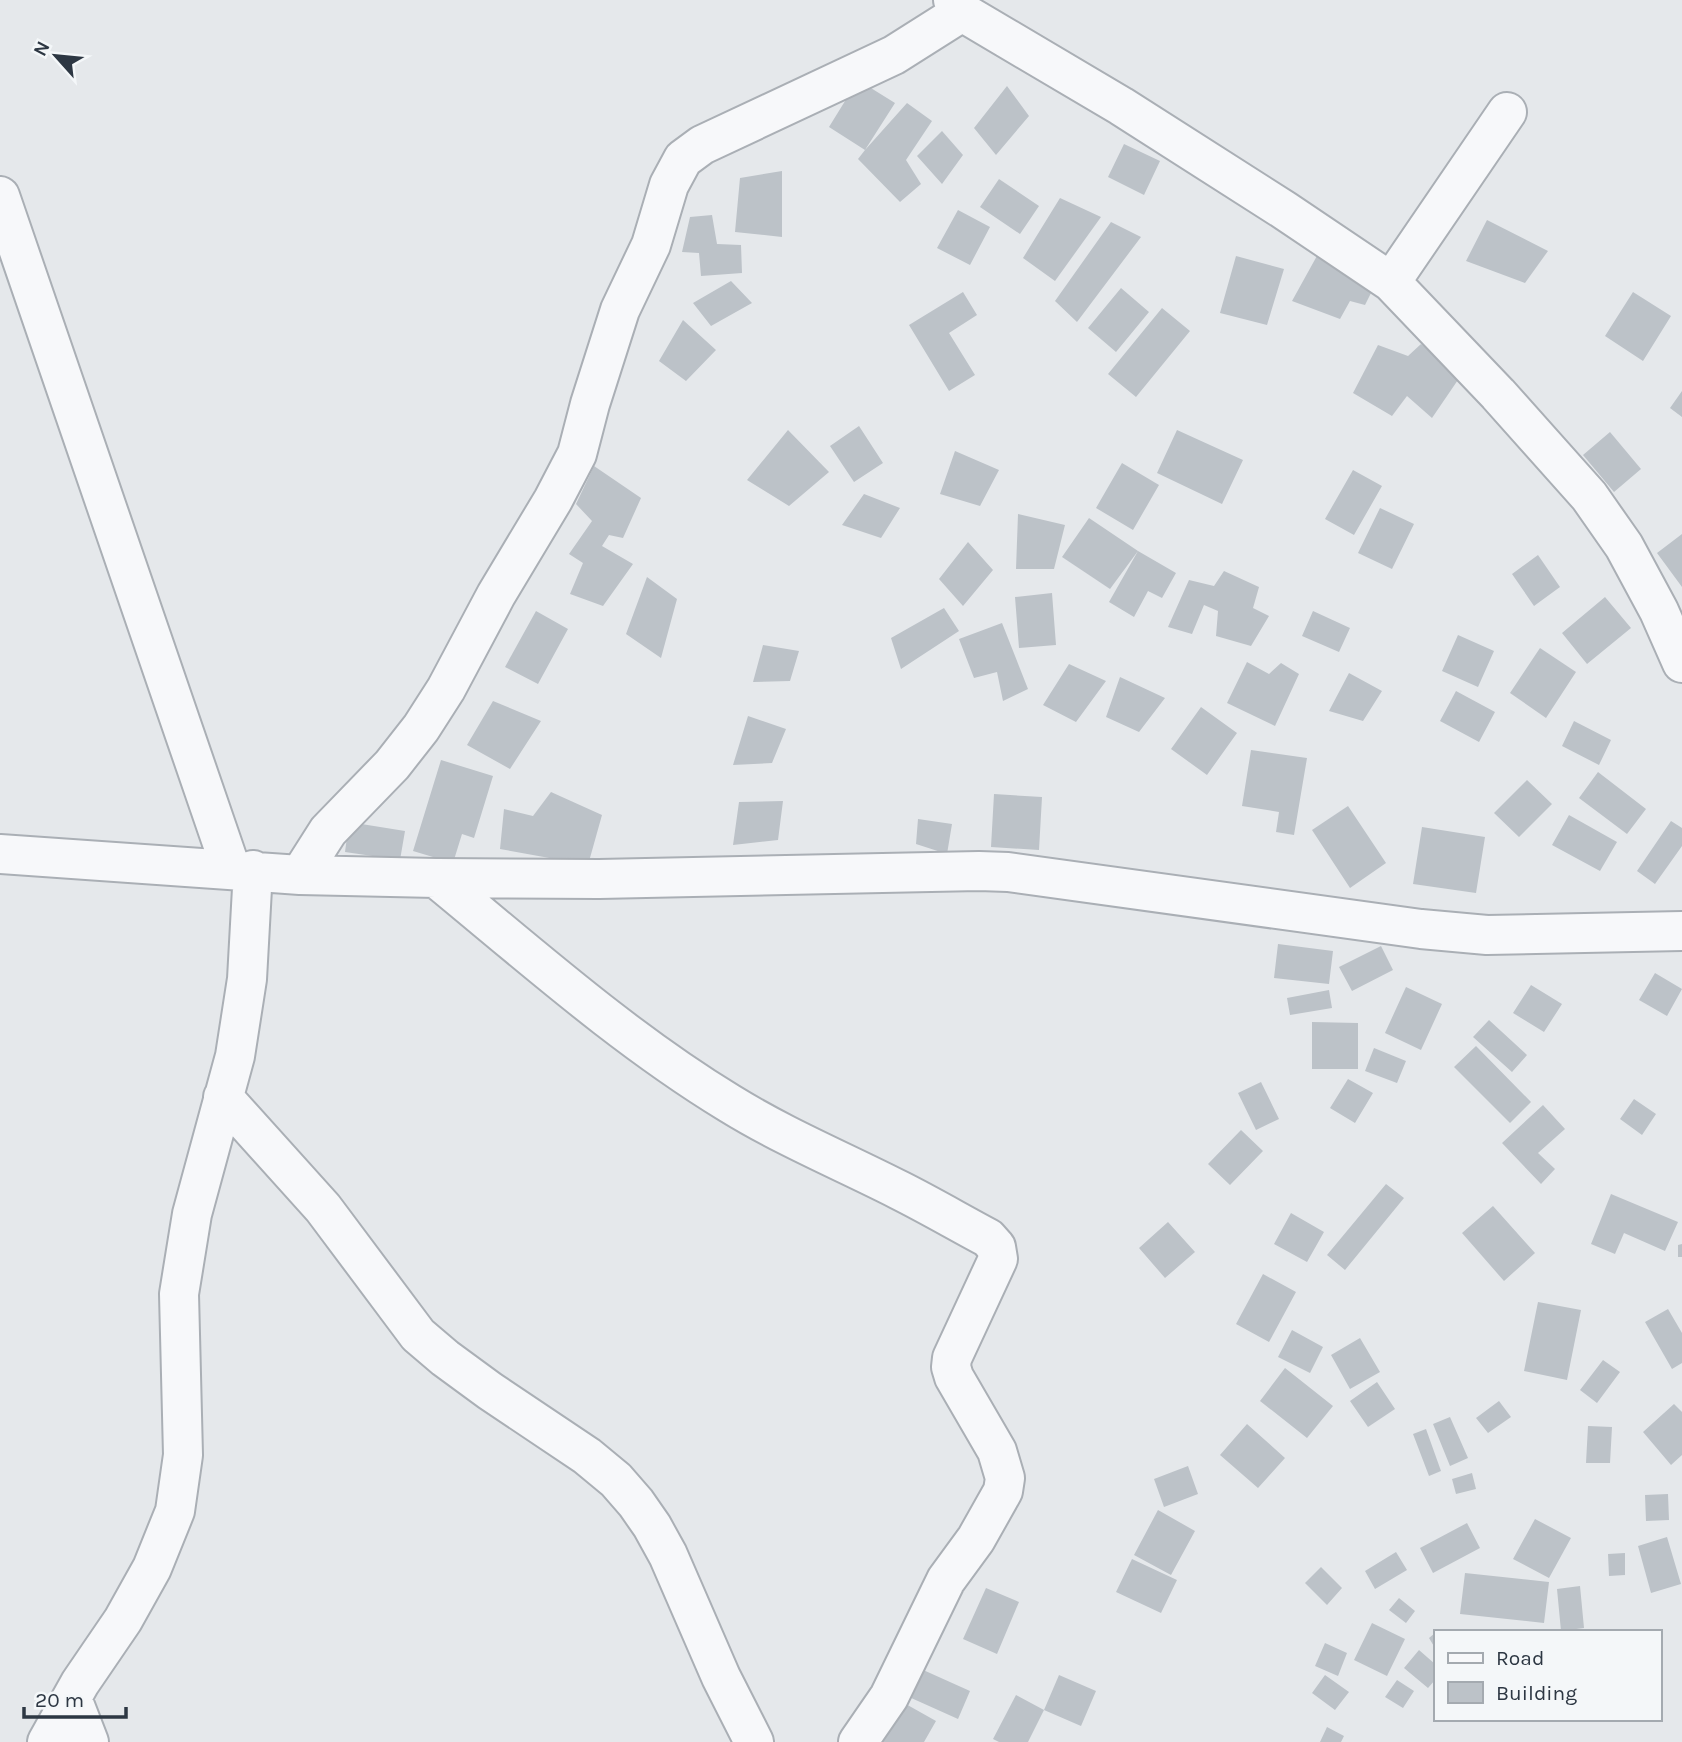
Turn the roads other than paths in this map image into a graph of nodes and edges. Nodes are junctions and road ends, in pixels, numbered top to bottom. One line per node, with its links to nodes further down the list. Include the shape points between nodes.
1 (957, 6): 4 (street, via 1284,209); 8 (street, via 894,55 702,145 683,159 669,186 651,245 620,310 577,454 553,500 421,728 386,773 328,831)
2 (1507, 112): 4 (street)
3 (0, 196): 7 (street)
4 (1391, 282): 5 (street, via 1589,496 1624,546)
5 (1682, 663)
6 (0, 854): 7 (street)
7 (242, 869): 8 (street); 11 (street, via 247,979 235,1056)
8 (300, 875): 9 (street)
9 (436, 878): 10 (street, via 1008,872 1487,935); 16 (street, via 666,1062 786,1136 899,1190 995,1244 998,1259 951,1367 997,1451 1003,1491 946,1580 889,1697)
10 (1682, 931)
11 (223, 1097): 12 (street, via 192,1214 179,1294 183,1455 175,1511 152,1568); 15 (street, via 323,1208 418,1335 490,1391 587,1456 636,1503 668,1555)
12 (72, 1698): 13 (street); 14 (street)
13 (47, 1742)
14 (89, 1742)
15 (754, 1742)
16 (858, 1742)

